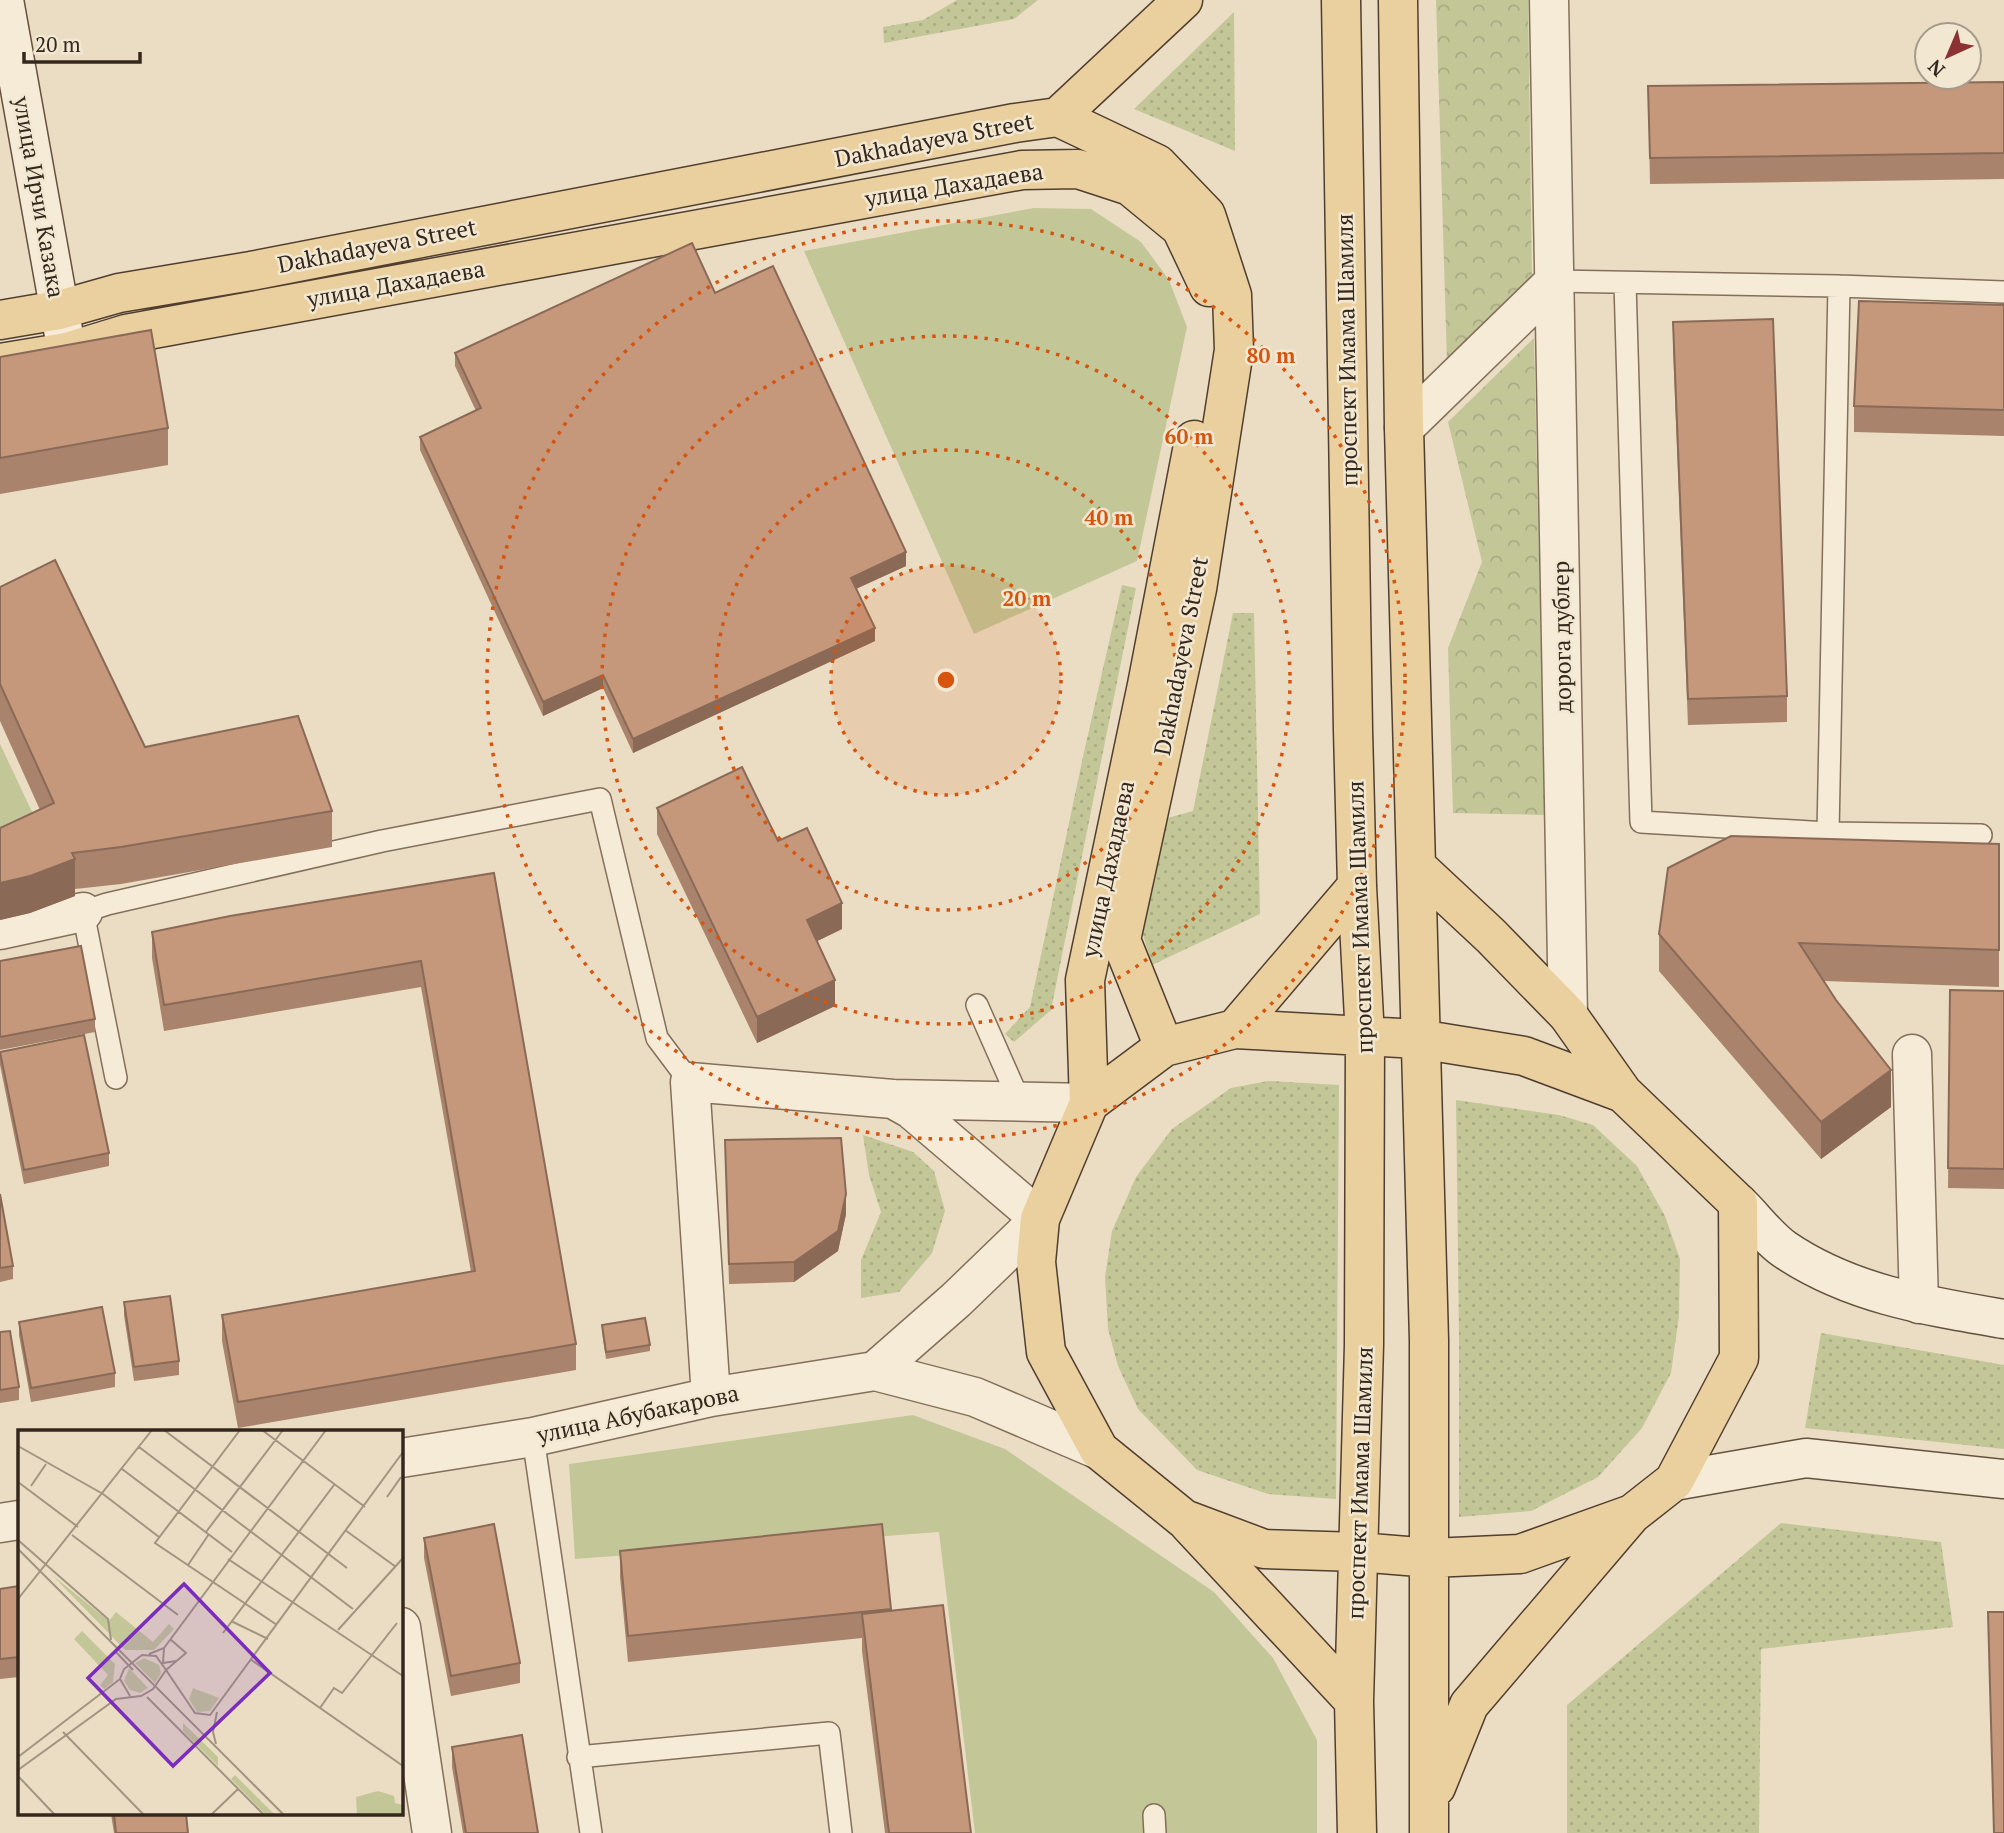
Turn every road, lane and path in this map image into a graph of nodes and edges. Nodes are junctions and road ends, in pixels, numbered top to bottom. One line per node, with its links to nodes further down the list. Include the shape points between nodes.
1 (4, 0): 11 (street, улица Ирчи Казака)
2 (1183, 0): 6 (main road)
3 (1341, 0): 19 (main road, проспект Имама Шамиля)
4 (1398, 0): 15 (main road)
5 (1549, 0): 7 (street, дорога дублер)
6 (1058, 117): 11 (main road, Dakhadayeva Street, via 118,293); 27 (main road, Dakhadayeva Street, via 1157,164 1206,215 1233,295 1234,350 1197,589 1121,940)
7 (1555, 270): 8 (lane); 15 (street); 23 (street, дорога дублер)
8 (1625, 283): 9 (lane); 16 (lane, via 1641,822)
9 (1839, 286): 10 (lane); 16 (lane)
10 (2004, 292)
11 (59, 310): 12 (main road, Dakhadayeva Street); 13 (street, улица Ирчи Казака)
12 (0, 320)
13 (67, 352): 14 (main road, улица Дахадаева); 34 (main road, улица Дахадаева, via 126,334 1022,170 1078,169 1130,186 1181,229 1209,288 1212,345 1150,673 1085,980)
14 (0, 363)
15 (1404, 428): 18 (main road)
16 (1828, 833): 17 (lane)
17 (1981, 835)
18 (1416, 866): 23 (main road); 26 (main road)
19 (1357, 886): 24 (main road); 25 (main road, проспект Имама Шамиля)
20 (83, 912): 21 (street); 29 (lane); 30 (lane, via 383,841 600,799 657,1038)
21 (0, 930)
22 (977, 1005): 33 (lane)
23 (1568, 1015): 31 (main road)
24 (1234, 1029): 25 (main road); 27 (main road)
25 (1365, 1037): 26 (main road); 50 (main road, проспект Имама Шамиля)
26 (1419, 1039): 31 (main road, via 1524,1056); 51 (main road)
27 (1164, 1047): 34 (main road)
28 (1912, 1054): 37 (street)
29 (116, 1078)
30 (690, 1082): 32 (street); 40 (street)
31 (1623, 1094): 35 (main road)
32 (892, 1099): 33 (street); 36 (street, via 911,1108)
33 (1019, 1100): 34 (street)
34 (1089, 1102): 36 (main road, улица Абубакарова)
35 (1738, 1203): 37 (street, via 1783,1248 1854,1286); 45 (main road, улица Абубакарова, via 1739,1358)
36 (1041, 1219): 39 (street, улица Абубакарова); 42 (main road, улица Абубакарова, via 1036,1262 1046,1352)
37 (1919, 1304): 38 (street)
38 (2004, 1319)
39 (876, 1371): 40 (street, улица Абубакарова); 42 (street, улица Абубакарова, via 975,1396)
40 (711, 1397): 41 (street, улица Абубакарова)
41 (533, 1437): 43 (street, улица Абубакарова); 54 (lane)
42 (1099, 1450): 47 (main road, улица Абубакарова)
43 (402, 1458)
44 (2004, 1479): 45 (street, улица Абубакарова, via 1806,1458)
45 (1674, 1481): 46 (main road, улица Абубакарова)
46 (1632, 1514): 51 (main road, улица Абубакарова, via 1520,1554); 55 (main road, via 1469,1705)
47 (1184, 1519): 50 (main road, улица Абубакарова, via 1264,1549); 53 (main road)
48 (18, 1520): 49 (street)
49 (0, 1523)
50 (1358, 1552): 51 (main road, улица Абубакарова); 53 (main road, проспект Имама Шамиля)
51 (1431, 1558): 55 (main road)
52 (402, 1634): 56 (street)
53 (1354, 1701): 59 (main road, проспект Имама Шамиля)
54 (578, 1757): 57 (lane); 58 (lane, via 829,1733)
55 (1429, 1819)
56 (432, 1833)
57 (591, 1833)
58 (841, 1833)
59 (1357, 1833)

